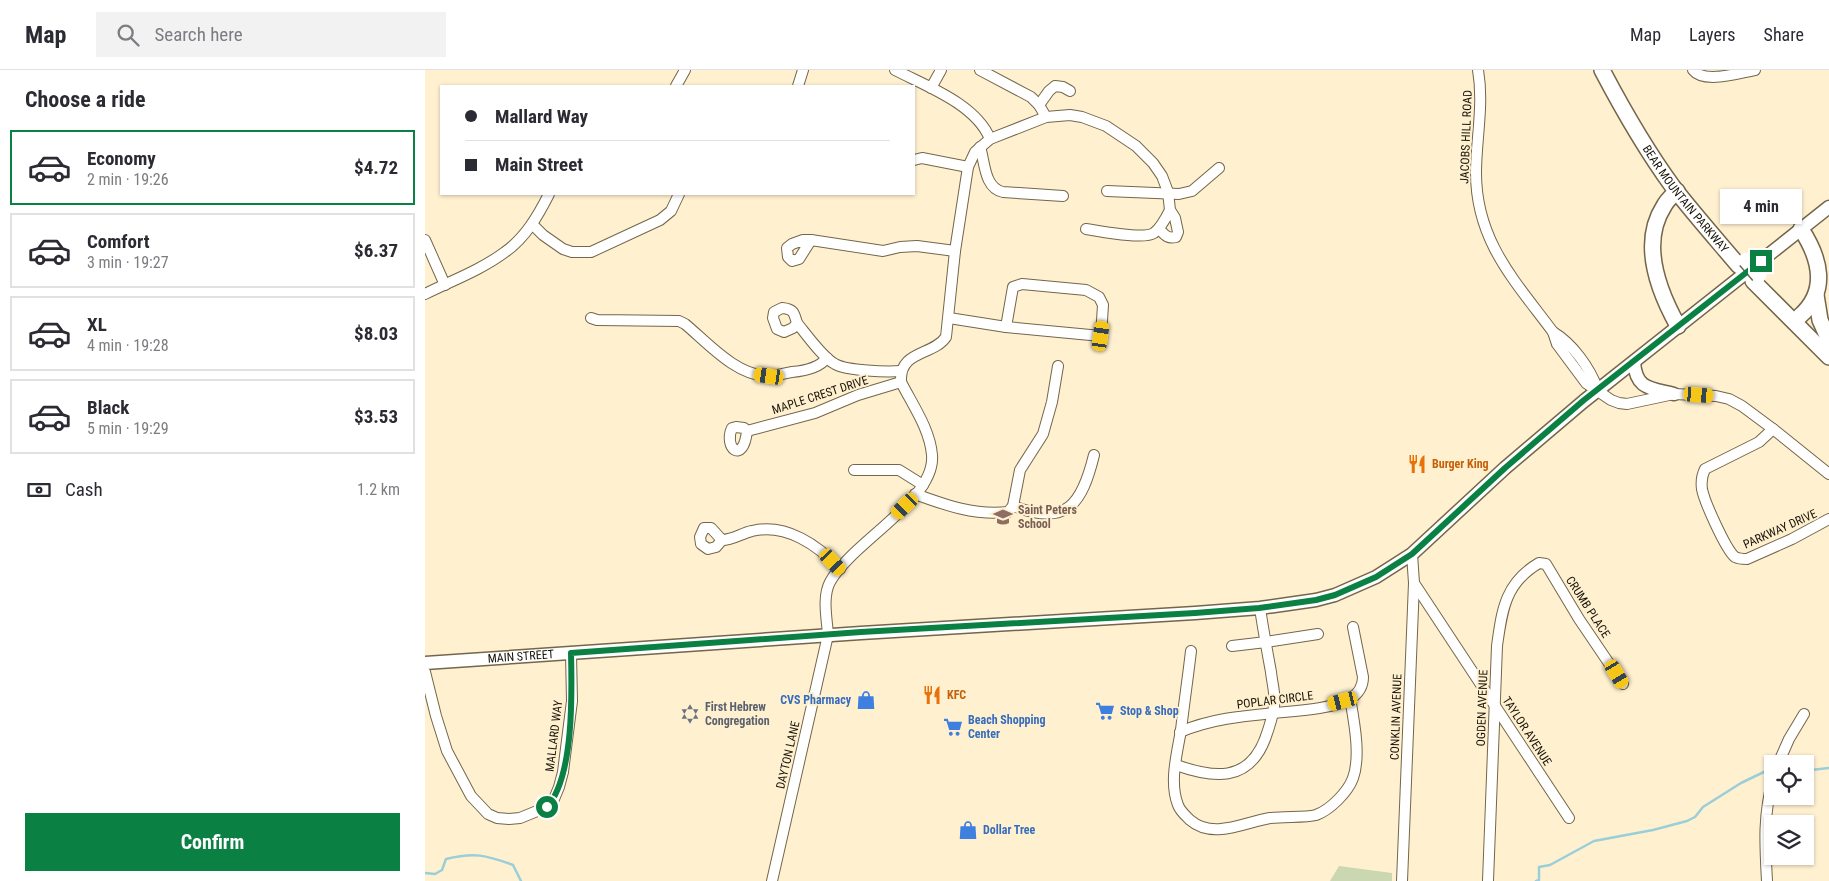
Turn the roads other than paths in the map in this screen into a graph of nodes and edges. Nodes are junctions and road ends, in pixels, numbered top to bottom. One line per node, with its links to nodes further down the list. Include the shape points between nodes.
1 (685, 70): 11 (street)
2 (803, 70): 12 (street)
3 (895, 70): 13 (street)
4 (941, 70): 13 (street)
5 (980, 70): 15 (street, via 1031,97)
6 (1478, 70): 55 (street, JACOBS HILL ROAD, via 1481,108 1476,181 1489,239 1499,260 1553,332 1557,344 1586,383)
7 (1602, 70): 23 (highway, BEAR MOUNTAIN PARKWAY, via 1638,134)
8 (1612, 70): 37 (highway, BEAR MOUNTAIN PARKWAY, via 1665,158)
9 (1693, 70): 10 (street, via 1710,78)
10 (1755, 70)
11 (677, 85)
12 (798, 85)
13 (931, 88): 17 (street, via 971,112)
14 (1070, 91): 15 (street, via 1055,86)
15 (1039, 105): 16 (street)
16 (1047, 117): 17 (street); 24 (street, via 1083,116 1121,135 1153,163)
17 (990, 139): 18 (street)
18 (980, 147): 20 (street); 27 (street, via 990,184 995,189)
19 (915, 160): 20 (street, via 922,158)
20 (968, 167): 36 (street)
21 (1219, 168): 24 (street, via 1192,191)
22 (1107, 191): 24 (street)
23 (1677, 191): 37 (highway, BEAR MOUNTAIN PARKWAY); 46 (highway, via 1660,213 1654,246 1658,284)
24 (1168, 192): 29 (street)
25 (548, 195): 30 (street)
26 (679, 195): 30 (street, via 666,216 591,252 563,249)
27 (1063, 196)
28 (1829, 207): 33 (main road, MAIN STREET)
29 (1170, 210): 32 (street); 32 (street, via 1175,218 1176,237 1167,238)
30 (532, 224): 39 (street, via 505,253)
31 (1086, 229): 32 (street, via 1144,235)
32 (1159, 229)
33 (1801, 230): 40 (highway, via 1817,260); 46 (main road, MAIN STREET)
34 (425, 240): 39 (street)
35 (811, 240): 36 (street, via 883,251 917,246)
36 (955, 251): 44 (street)
37 (1743, 263): 38 (highway, BEAR MOUNTAIN PARKWAY, bridge)
38 (1756, 278): 42 (highway, BEAR MOUNTAIN PARKWAY); 50 (highway, BEAR MOUNTAIN PARKWAY)
39 (445, 285): 41 (street)
40 (1816, 293): 42 (highway, via 1810,307); 48 (highway, via 1818,314)
41 (425, 294)
42 (1800, 316): 49 (highway, BEAR MOUNTAIN PARKWAY)
43 (591, 318): 51 (street, via 679,321 730,362 755,374 769,376 801,371)
44 (949, 318): 47 (street); 54 (street, via 946,337 941,344 913,356)
45 (797, 323): 51 (street)
46 (1678, 326): 52 (main road, MAIN STREET)
47 (1006, 327): 47 (street, via 1101,336 1103,305 1099,297 1086,290 1022,284 1013,287)
48 (1829, 340)
49 (1829, 344)
50 (1829, 357)
51 (827, 358): 54 (street, via 835,365)
52 (1634, 362): 55 (main road, MAIN STREET); 56 (main road, via 1636,377 1642,385)
53 (1059, 366): 64 (street, via 1043,434 1020,470)
54 (901, 376): 58 (street, MAPLE CREST DRIVE, via 815,412); 62 (street, via 930,442 931,469)
55 (1598, 390): 56 (street, via 1611,400 1627,404); 67 (main road, MAIN STREET, via 1505,468)
56 (1674, 394): 57 (street, via 1729,399)
57 (1773, 429): 61 (street); 65 (street, PARKWAY DRIVE, via 1759,442 1713,464 1703,475 1704,495 1727,546 1735,556 1747,559)
58 (747, 431)
59 (1095, 455): 64 (street, via 1084,489 1072,505 1059,512 1048,513)
60 (854, 470): 62 (street, via 899,470)
61 (1829, 474)
62 (923, 485): 63 (street, DAYTON LANE)
63 (915, 494): 64 (street, via 945,505 994,514 1008,512); 68 (street, DAYTON LANE)
64 (1013, 506)
65 (1829, 519)
66 (723, 540): 68 (street, via 751,531 780,529 809,543)
67 (1412, 554): 70 (street, CONKLIN AVENUE); 71 (main road, MAIN STREET, via 1376,577 1335,595)
68 (840, 569): 74 (street, DAYTON LANE, via 828,590)
69 (1549, 569): 81 (street, CRUMB PLACE); 83 (street, OGDEN AVENUE, via 1542,563 1531,568 1505,600 1497,646)
70 (1414, 583): 83 (street, TAYLOR AVENUE); 92 (street, CONKLIN AVENUE)
71 (1259, 608): 74 (main road, MAIN STREET); 75 (street)
72 (1353, 627): 82 (street, via 1363,684)
73 (1318, 634): 75 (street)
74 (828, 635): 78 (main road, MAIN STREET); 91 (street, DAYTON LANE)
75 (1266, 642): 76 (street); 84 (street, via 1274,691)
76 (1232, 646)
77 (1191, 651): 86 (street)
78 (571, 653): 79 (main road, MAIN STREET); 80 (street, MALLARD WAY, via 572,701 559,788 547,807 520,818 497,818 488,814 471,796 447,750)
79 (425, 663)
80 (425, 672)
81 (1623, 684)
82 (1350, 698): 84 (street, POPLAR CIRCLE, via 1314,709); 88 (street, via 1355,751 1353,778 1342,795 1316,814 1270,818 1229,829 1193,823 1178,807 1174,793)
83 (1494, 704): 90 (street, TAYLOR AVENUE); 93 (street, OGDEN AVENUE)
84 (1273, 713): 86 (street, POPLAR CIRCLE, via 1206,722); 88 (street, via 1263,745 1243,768 1218,775)
85 (1804, 714): 87 (street)
86 (1180, 732): 88 (street)
87 (1782, 755)
88 (1176, 765)
89 (1767, 805): 94 (street, via 1764,830)
90 (1569, 818)
91 (772, 881)
92 (1403, 881)
93 (1488, 881)
94 (1767, 881)

